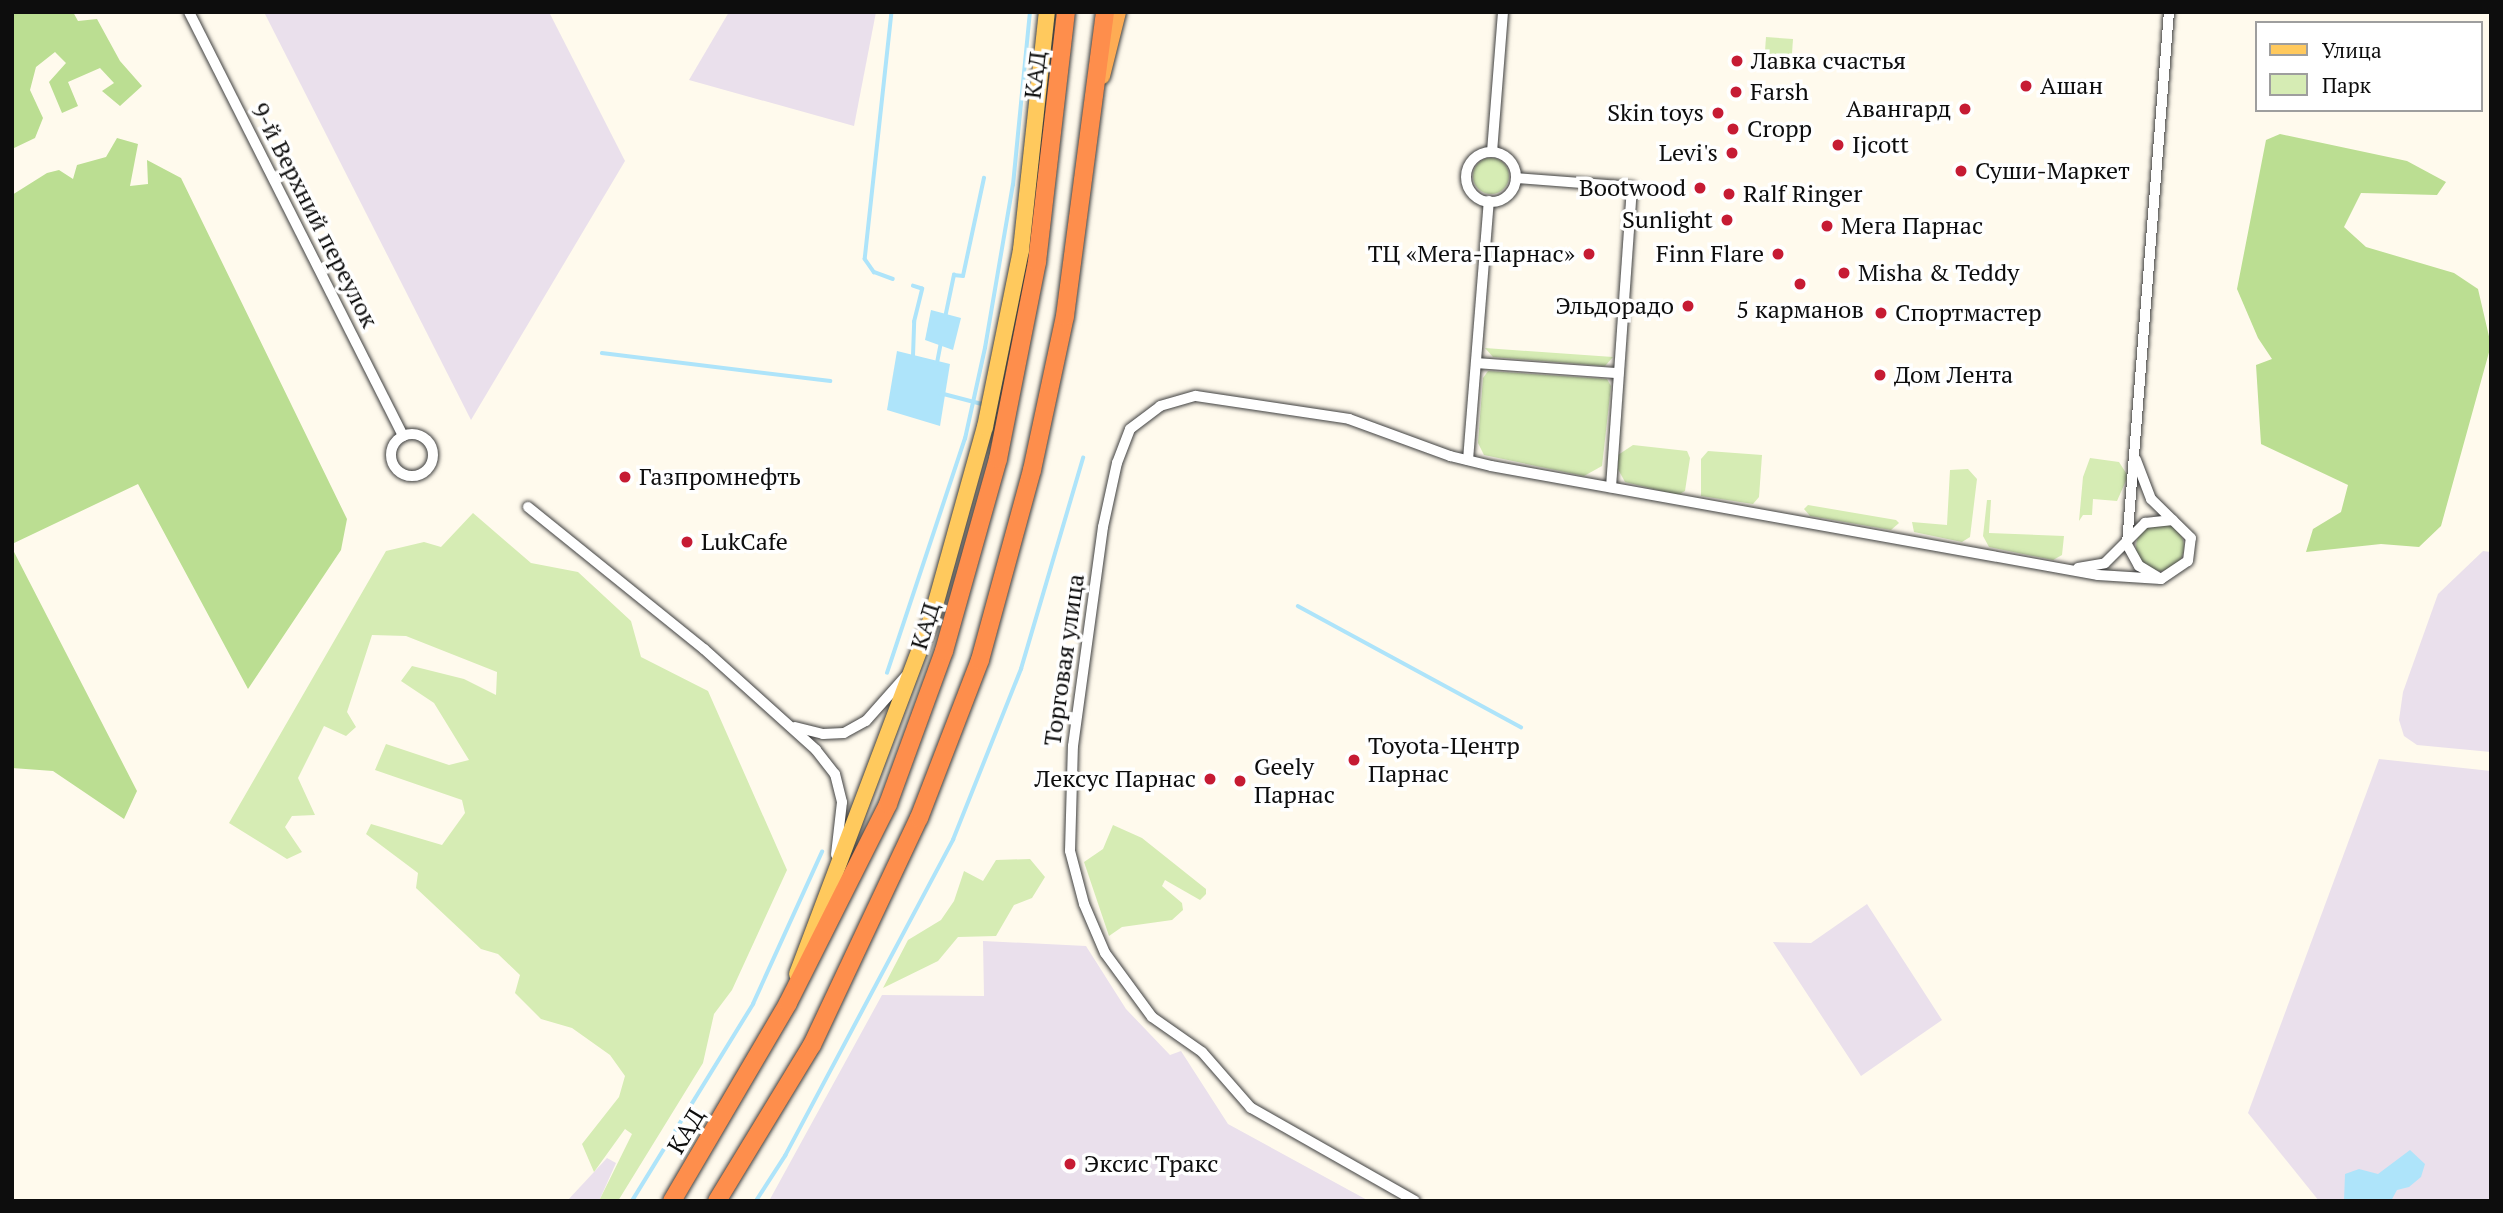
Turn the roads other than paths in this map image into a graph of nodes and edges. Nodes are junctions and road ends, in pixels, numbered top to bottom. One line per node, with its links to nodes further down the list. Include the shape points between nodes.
1 (189, 12): 14 (street, 9-й Верхний переулок)
2 (1047, 12): 23 (main road, via 1021,250 985,426)
3 (1066, 12): 26 (highway, КАД, via 1037,262 998,459 958,600 888,804)
4 (1105, 12): 8 (highway)
5 (1118, 12): 8 (highway)
6 (1503, 12): 9 (street)
7 (2169, 12): 16 (street)
8 (1097, 92): 28 (highway, via 1062,328 1032,470 980,660 919,818 812,1045)
9 (1492, 152): 10 (street, via 1507,157); 11 (street, via 1472,161 1466,175 1475,196)
10 (1516, 178): 11 (street, via 1510,193); 13 (street, via 1632,187)
11 (1489, 201): 12 (street)
12 (1477, 363): 13 (street); 15 (street)
13 (1618, 373): 17 (street)
14 (402, 436): 14 (street, via 391,450 394,467 409,477 426,472 434,457 428,440)
15 (1468, 460): 17 (street); 29 (street, Торговая улица, via 1349,419 1196,396 1160,406 1130,429 1121,446 1103,527 1073,746 1070,851 1084,904 1105,953 1152,1017 1202,1052 1251,1108)
16 (2136, 460): 19 (street, via 2151,499); 20 (street)
17 (1611, 487): 21 (street)
18 (528, 507): 24 (street)
19 (2176, 520): 20 (street, via 2144,523); 22 (street, via 2191,538 2191,550 2180,571)
20 (2126, 544): 21 (street, via 2105,563); 22 (street, via 2139,566)
21 (2070, 569): 22 (street)
22 (2161, 579)
23 (913, 669): 24 (street, via 866,721 845,733); 25 (main road)
24 (794, 727): 25 (street, via 835,774 842,802)
25 (836, 863): 26 (main road)
26 (789, 1003): 27 (highway, КАД)
27 (672, 1201)
28 (717, 1201)
29 (1415, 1201)

